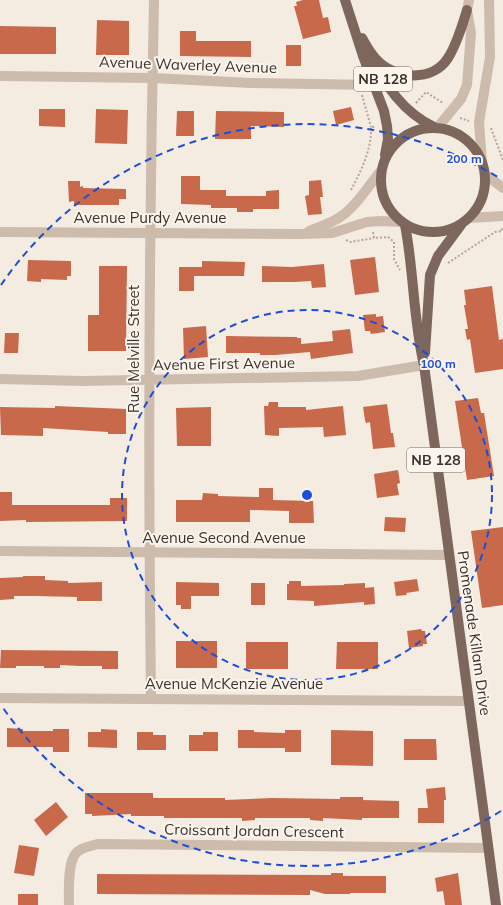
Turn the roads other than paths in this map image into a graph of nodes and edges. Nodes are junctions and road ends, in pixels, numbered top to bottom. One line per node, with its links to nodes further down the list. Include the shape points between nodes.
1 (154, 0): 8 (street, Rue Melville Street)
2 (345, 0): 5 (main road, NB 128)
3 (490, 0): 12 (street, via 490,57 479,122)
4 (468, 5): 6 (main road, via 448,58 432,72 414,76 385,67 375,58); 10 (street, via 472,33 467,85 461,99)
5 (350, 15): 6 (main road, NB 128); 9 (main road, NB 128)
6 (362, 38): 10 (main road, NB 128, via 369,56 387,85 409,112 422,122)
7 (0, 76): 8 (street, Avenue Waverley Avenue)
8 (153, 78): 9 (street, Avenue Waverley Avenue); 20 (street, Rue Melville Street)
9 (374, 85): 11 (main road, NB 128, via 387,126 388,139)
10 (436, 127): 11 (main road, via 410,132 390,148); 12 (main road, via 460,135 469,142)
11 (383, 161): 13 (main road)
12 (482, 162): 14 (main road)
13 (380, 172): 18 (main road, via 384,201); 21 (street, Avenue Purdy Avenue, via 344,215)
14 (485, 174): 15 (street); 17 (main road, via 482,198)
15 (503, 188)
16 (502, 219): 17 (street)
17 (465, 221): 18 (main road, via 440,232 414,229); 22 (main road, Promenade Killam Drive / NB 128, via 438,256 430,276)
18 (402, 223): 21 (street, Avenue Purdy Avenue, via 367,222 332,233); 22 (main road, Promenade Killam Drive / NB 128, via 412,265 419,343)
19 (0, 232): 20 (street, Avenue Purdy Avenue)
20 (150, 233): 21 (street, Avenue Purdy Avenue); 24 (street, Rue Melville Street)
21 (300, 234)
22 (424, 365): 24 (street, Avenue First Avenue, via 358,376); 27 (main road, Promenade Killam Drive / NB 128)
23 (0, 379): 24 (street, Avenue First Avenue)
24 (149, 381): 26 (street, Rue Melville Street)
25 (0, 551): 26 (street, Avenue Second Avenue)
26 (150, 553): 27 (street, Avenue Second Avenue); 29 (street, Rue Melville Street)
27 (448, 555): 30 (main road, Promenade Killam Drive / NB 128)
28 (0, 698): 29 (street, Avenue McKenzie Avenue)
29 (151, 698): 30 (street, Avenue McKenzie Avenue)
30 (468, 701): 31 (main road, Promenade Killam Drive / NB 128)
31 (488, 848): 32 (street, Croissant Jordan Crescent, via 98,844 76,852 70,862); 33 (main road, Promenade Killam Drive / NB 128)
32 (69, 905)
33 (496, 905)

